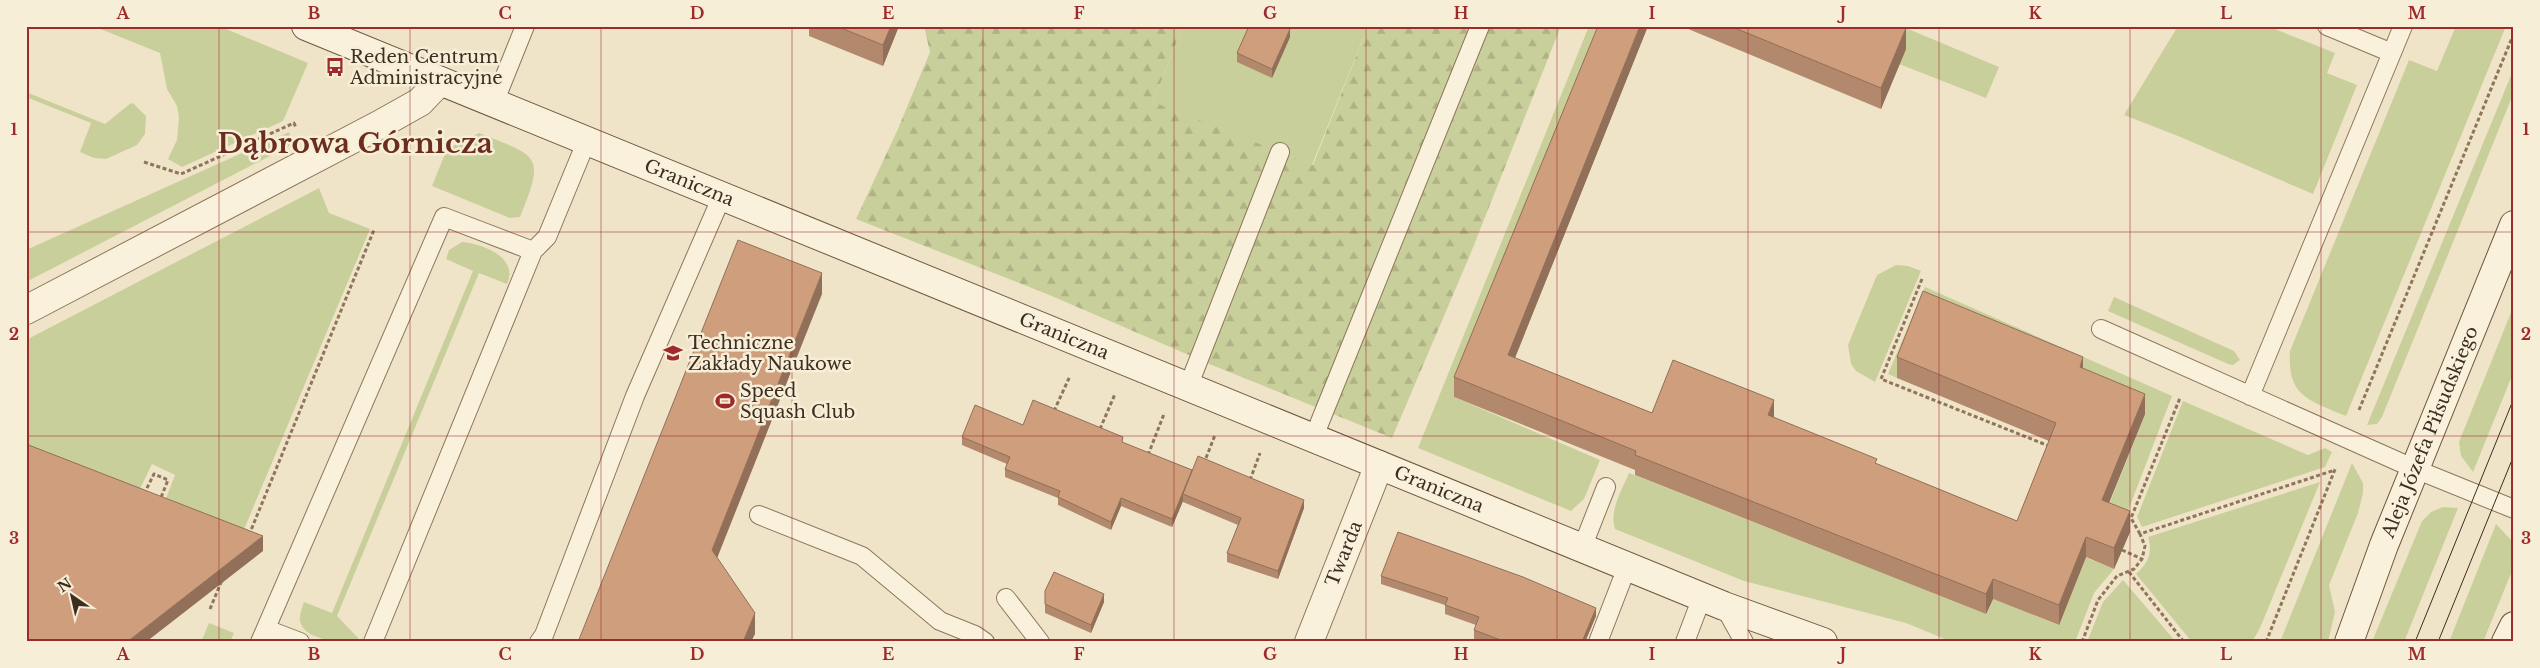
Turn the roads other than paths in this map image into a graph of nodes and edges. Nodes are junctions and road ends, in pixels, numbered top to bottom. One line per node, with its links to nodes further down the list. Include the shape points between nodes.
1 (306, 26): 7 (street, Graniczna)
2 (525, 26): 8 (lane)
3 (1480, 26): 18 (lane)
4 (2327, 26): 6 (lane)
5 (2403, 26): 6 (lane)
6 (2392, 53): 17 (lane)
7 (440, 81): 8 (street, Graniczna); 14 (street, via 420,102)
8 (494, 103): 9 (street, Graniczna)
9 (587, 140): 11 (street, Graniczna); 13 (lane, via 547,238)
10 (1280, 152): 16 (lane)
11 (722, 196): 16 (street, Graniczna); 32 (lane, via 635,396)
12 (2514, 225): 20 (street, Aleja Józefa Piłsudskiego)
13 (532, 251): 29 (lane, via 444,217); 31 (lane)
14 (26, 310)
15 (2101, 329): 17 (lane)
16 (1188, 387): 18 (street, Graniczna)
17 (2250, 396): 20 (lane)
18 (1313, 439): 19 (street, Graniczna)
19 (1379, 465): 24 (street, Graniczna); 35 (street, Twarda)
20 (2415, 469): 22 (lane); 40 (street, Aleja Józefa Piłsudskiego)
21 (1606, 487): 24 (lane)
22 (2514, 509)
23 (759, 515): 33 (lane, via 862,556 940,621)
24 (1582, 548): 25 (street, Graniczna)
25 (1627, 567): 27 (street, Graniczna); 36 (lane)
26 (1006, 598): 34 (lane)
27 (1712, 601): 37 (lane); 38 (lane); 39 (street, Graniczna)
28 (2514, 626): 41 (street)
29 (263, 636): 30 (lane)
30 (300, 642)
31 (372, 642)
32 (539, 642)
33 (985, 642)
34 (1040, 642)
35 (1309, 642)
36 (1598, 642)
37 (1685, 642)
38 (1744, 642)
39 (1823, 642)
40 (2349, 642)
41 (2506, 642)

